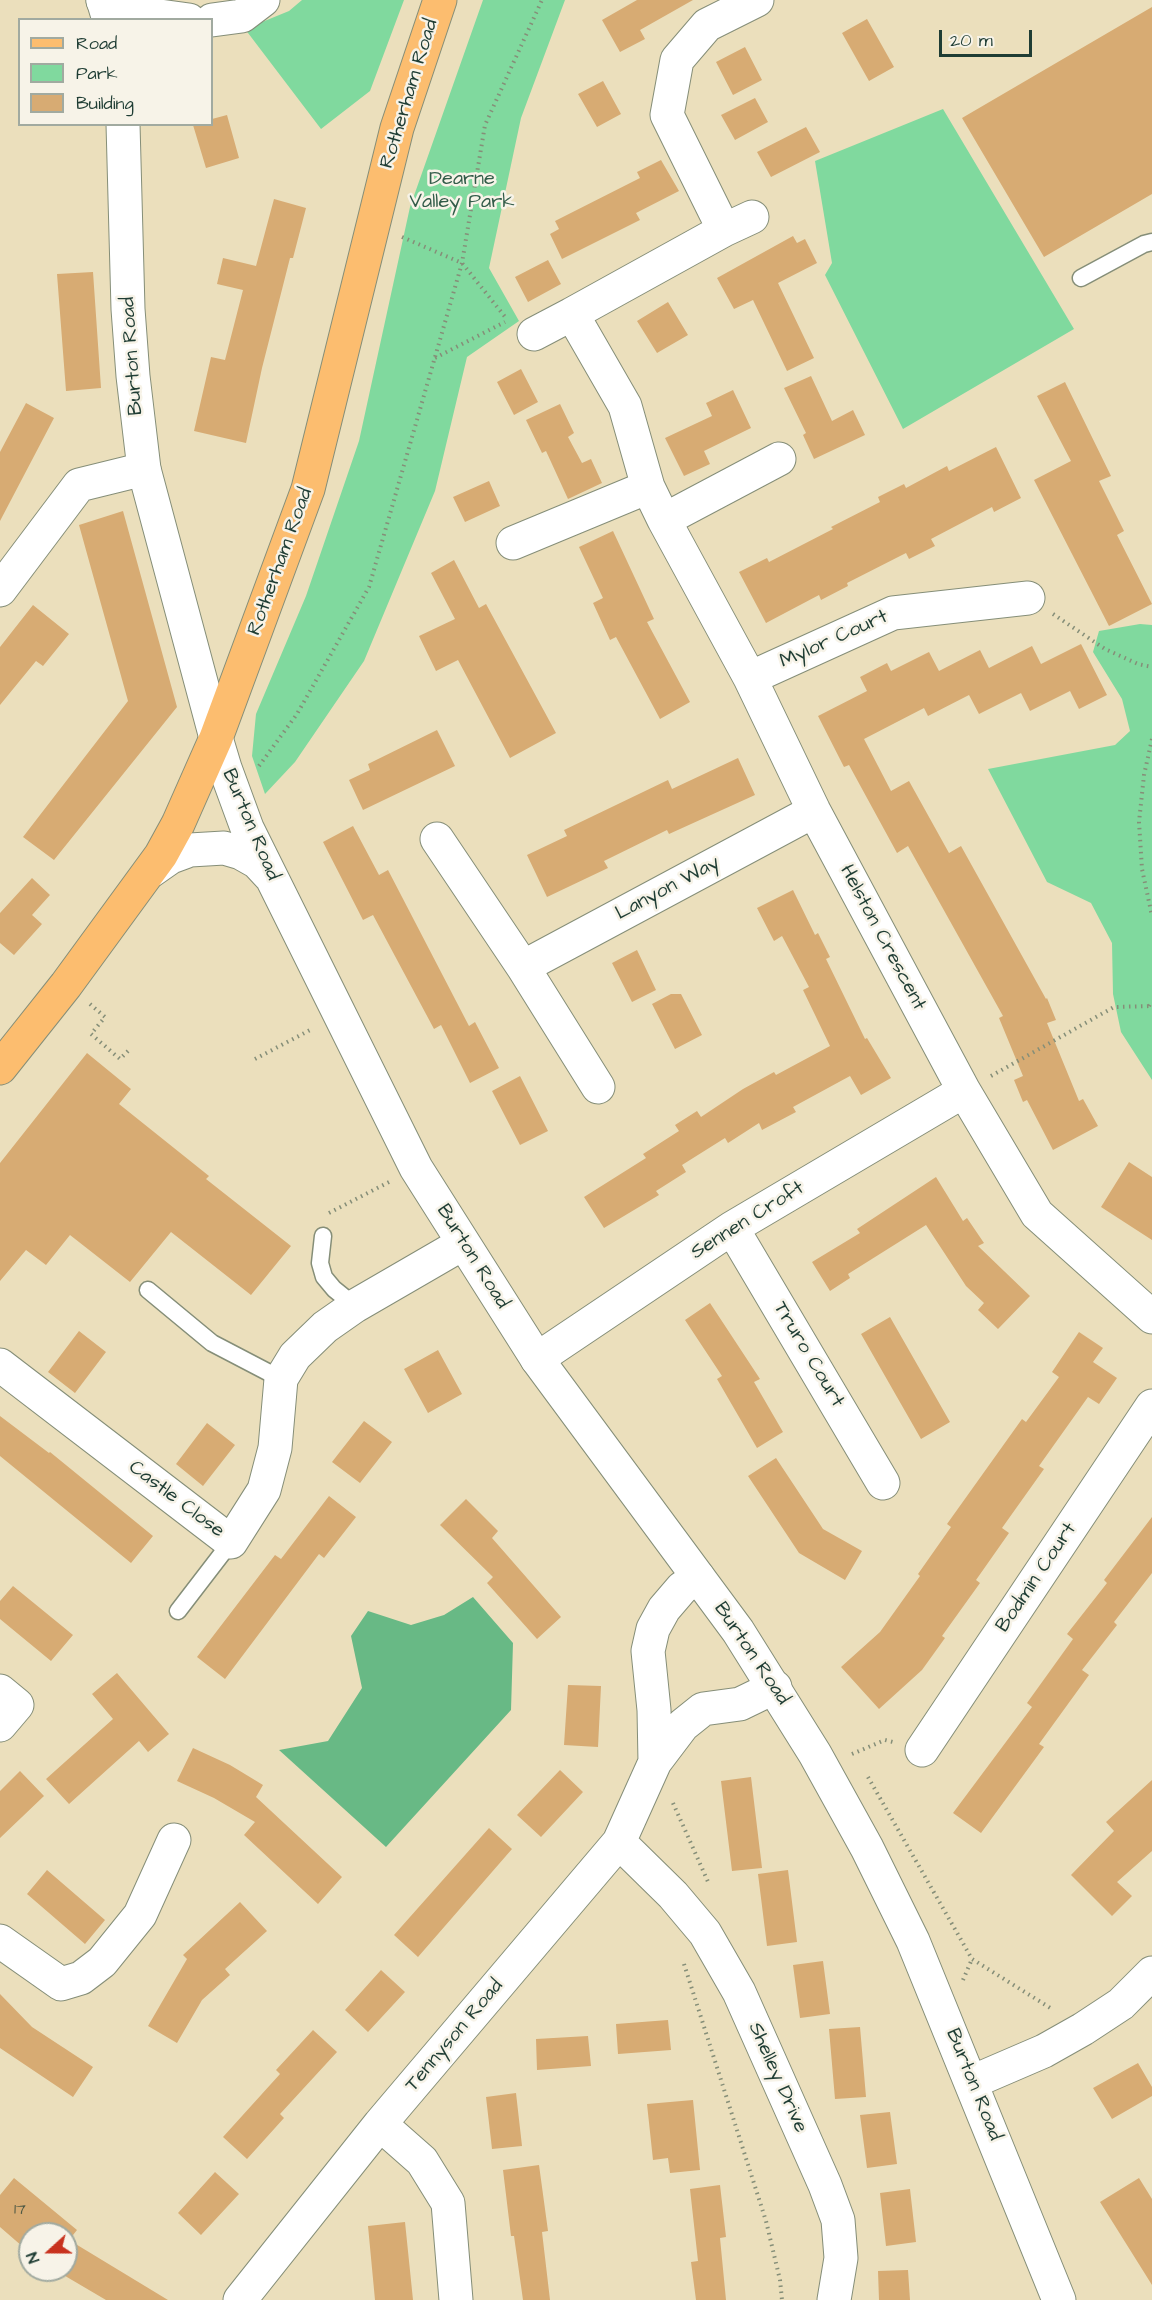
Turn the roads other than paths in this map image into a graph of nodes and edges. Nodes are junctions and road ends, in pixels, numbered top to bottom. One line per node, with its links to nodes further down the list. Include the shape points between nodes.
1 (440, 0): 20 (main road, Rotherham Road, via 397,128 308,489)
2 (757, 0): 10 (street, via 707,25 677,60 667,115 738,224)
3 (105, 7): 5 (street)
4 (239, 12): 6 (street)
5 (174, 18)
6 (213, 39)
7 (123, 126): 13 (street, Burton Road, via 132,376)
8 (1152, 242): 9 (lane)
9 (1081, 279)
10 (572, 314): 11 (street); 14 (street, Helston Crescent, via 624,406)
11 (521, 327)
12 (779, 459): 15 (street)
13 (144, 469): 17 (street, via 79,485); 20 (street, Burton Road)
14 (648, 487): 15 (street, Helston Crescent); 16 (street)
15 (664, 520): 19 (street, Helston Crescent)
16 (513, 543)
17 (0, 590)
18 (1028, 598): 19 (street, Mylor Court, via 893,613)
19 (750, 678): 21 (street, Helston Crescent)
20 (216, 738): 23 (main road, Rotherham Road, via 178,824); 24 (street, Burton Road, via 236,798)
21 (814, 811): 25 (street, Lanyon Way); 28 (street, Helston Crescent)
22 (437, 839): 25 (street)
23 (151, 871): 24 (street, via 190,850 224,848 257,862); 26 (main road, Rotherham Road)
24 (273, 880): 31 (street, Burton Road, via 416,1168)
25 (523, 967): 27 (street)
26 (0, 1068)
27 (597, 1087)
28 (964, 1091): 29 (street, Sennen Croft); 34 (street, Helston Crescent, via 1037,1214)
29 (732, 1228): 35 (street, Sennen Croft); 39 (street, Truro Court)
30 (323, 1236): 33 (lane, via 320,1263 324,1277)
31 (462, 1244): 33 (street, Castle Close); 35 (street, Burton Road)
32 (148, 1290): 37 (lane, via 212,1343)
33 (355, 1306): 37 (street, Castle Close, via 325,1327 295,1356)
34 (1152, 1317)
35 (537, 1359): 41 (street, Burton Road)
36 (0, 1365): 40 (street, Castle Close)
37 (281, 1379): 40 (street, Castle Close, via 275,1448 264,1490)
38 (1152, 1406): 46 (street, Bodmin Court)
39 (883, 1483)
40 (231, 1542): 42 (lane)
41 (698, 1577): 43 (street, Burton Road); 47 (street, Tennyson Road, via 682,1588 653,1629 648,1651)
42 (178, 1611)
43 (775, 1687): 47 (street, Tennyson Road, via 740,1704 703,1709 683,1725); 52 (street, Burton Road, via 867,1848 913,1941)
44 (0, 1691): 45 (street, via 17,1706)
45 (0, 1725)
46 (922, 1750)
47 (655, 1762): 49 (street, Tennyson Road)
48 (174, 1840): 50 (street, via 140,1915 102,1962 81,1978 61,1984)
49 (619, 1842): 53 (street, Tennyson Road); 56 (street, Shelley Drive, via 673,1895 705,1934 739,1992 838,2220 841,2258)
50 (0, 1941)
51 (1152, 1974): 52 (street, via 1121,2004 1083,2029 1044,2051)
52 (972, 2082): 57 (street, Burton Road)
53 (380, 2124): 54 (street, Tennyson Road); 55 (street, via 422,2160 448,2203)
54 (240, 2300)
55 (456, 2300)
56 (834, 2300)
57 (1059, 2300)

